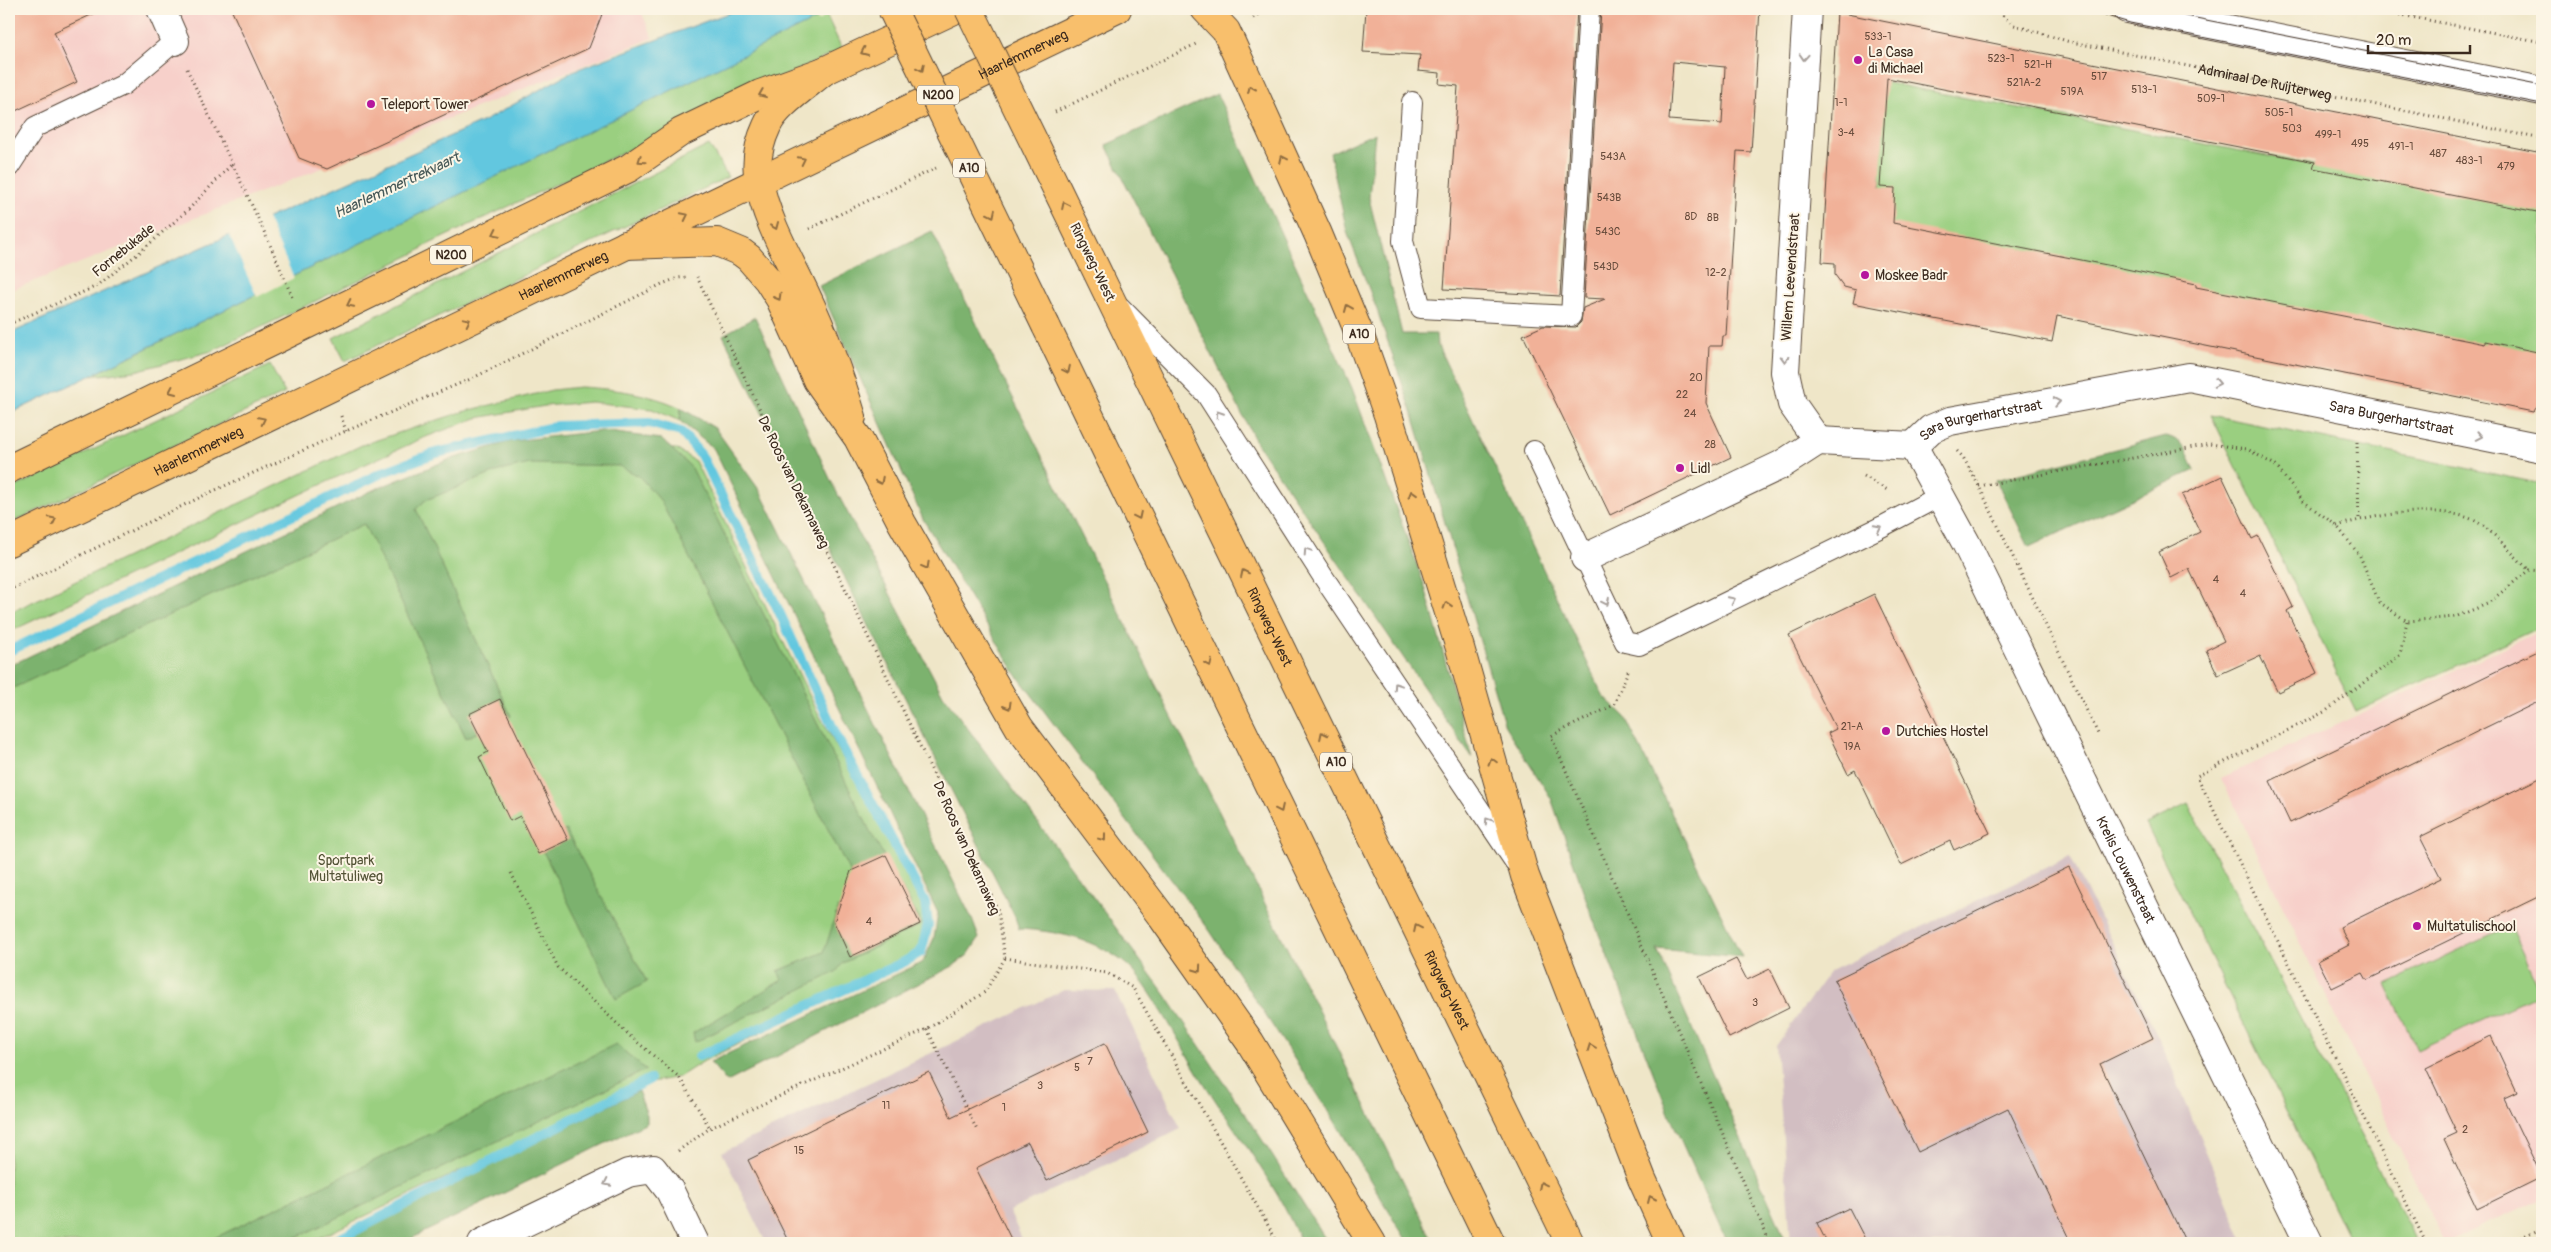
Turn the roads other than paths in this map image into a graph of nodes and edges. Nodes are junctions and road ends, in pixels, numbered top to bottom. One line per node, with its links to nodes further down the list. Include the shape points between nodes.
1 (160, 9): 11 (street)
2 (892, 9): 35 (main road, A10, one-way to 35, bridge)
3 (956, 9): 12 (main road, N200, one-way to 12)
4 (969, 9): 20 (main road, Ringweg-West / A10, one-way to 4, bridge)
5 (1117, 9): 18 (main road, Haarlemmerweg / N200, one-way to 5)
6 (1205, 9): 10 (main road, A10)
7 (1589, 9): 14 (lane, via 1571,316 1421,308 1403,241)
8 (1807, 9): 22 (street, Willem Leevendstraat, one-way to 22, via 1785,372 1792,404)
9 (2130, 9): 13 (street)
10 (1228, 20): 30 (main road, A10, one-way to 10, via 1460,648 1388,415 1357,328)
11 (175, 41): 15 (lane, via 123,85)
12 (824, 71): 18 (main road, via 778,110 767,124 759,148); 26 (main road, N200, one-way to 26, via 760,94 681,132 629,168)
13 (2542, 91)
14 (1412, 102)
15 (34, 127): 16 (lane); 17 (lane)
16 (9, 139)
17 (9, 167)
18 (758, 181): 19 (main road, Haarlemmerweg / N200, one-way to 18); 21 (main road, one-way to 21, via 821,326)
19 (626, 245): 21 (main road, one-way to 21, via 716,242 730,246 749,258 780,300 817,380); 28 (main road, Haarlemmerweg / N200, one-way to 19)
20 (1109, 296): 30 (lane, A10, one-way to 20, via 1327,583 1206,394); 31 (main road, Ringweg-West / A10, one-way to 20)
21 (858, 438): 34 (main road, one-way to 34, via 911,539 1020,727 1162,917 1250,1042)
22 (1818, 441): 23 (street); 29 (street, via 1781,465)
23 (1914, 446): 24 (street, Sara Burgerhartstraat, one-way to 24, via 1931,429 1950,421 2189,377); 27 (street, Sara Burgerhartstraat)
24 (2542, 448)
25 (1534, 451): 29 (lane)
26 (9, 469)
27 (1940, 496): 29 (lane, one-way to 27, via 1625,642 1639,645); 37 (street, Krelis Louwenstraat)
28 (9, 542)
29 (1584, 558)
30 (1525, 876): 36 (main road, A10, one-way to 30, via 1639,1170)
31 (1569, 1238)
32 (482, 1243): 33 (street, one-way to 32, via 670,1191 653,1169 628,1173)
33 (695, 1243)
34 (1372, 1243)
35 (1491, 1243)
36 (1671, 1243)
37 (2309, 1243)

